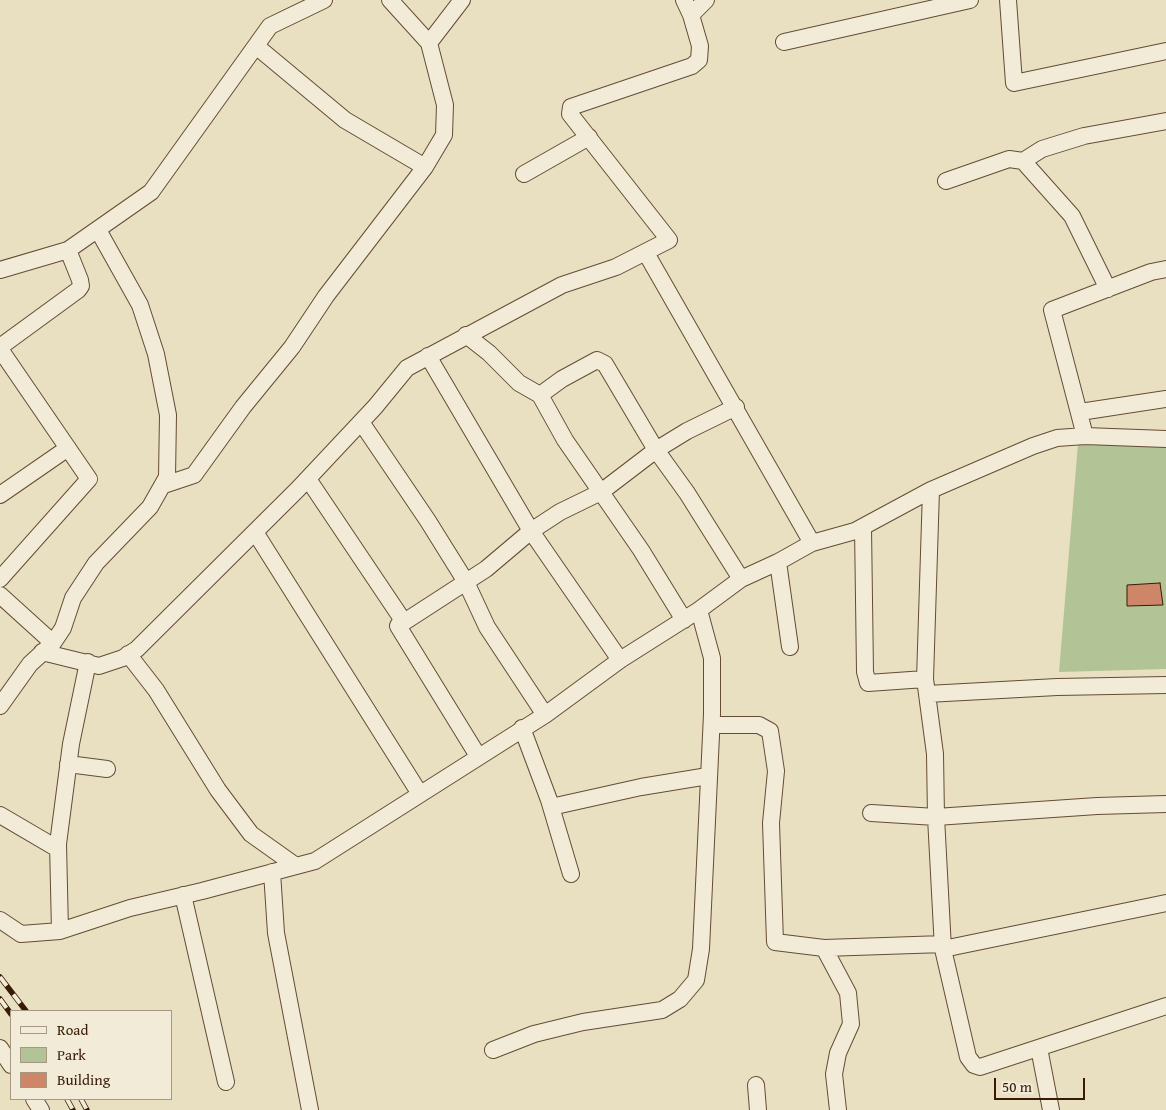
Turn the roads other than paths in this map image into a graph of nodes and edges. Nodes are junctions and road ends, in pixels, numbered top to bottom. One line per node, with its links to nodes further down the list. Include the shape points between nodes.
1 (324, 0): 10 (street, via 270,26)
2 (390, 0): 9 (street)
3 (462, 0): 9 (street)
4 (706, 0): 7 (street)
5 (970, 0): 8 (street)
6 (1008, 0): 11 (street, via 1014,83)
7 (688, 7): 13 (street, via 700,46 699,60 692,66 571,107 570,114)
8 (784, 42)
9 (429, 43): 15 (street, via 445,105 444,136)
10 (256, 46): 15 (street, via 345,120); 18 (street, via 152,192)
11 (1166, 51)
12 (1166, 121): 14 (street, via 1084,136 1042,149)
13 (589, 138): 16 (street); 20 (street, via 669,240)
14 (1023, 161): 17 (street, via 1009,159); 23 (street, via 1072,216)
15 (425, 167): 37 (street, via 194,475)
16 (524, 174)
17 (946, 181)
18 (98, 230): 19 (street); 37 (street, via 140,305 156,354 168,416 167,477)
19 (68, 250): 22 (street); 25 (street, via 81,286)
20 (646, 253): 24 (street, via 562,285); 29 (street)
21 (1166, 269): 23 (street)
22 (0, 270)
23 (1108, 289): 30 (street, via 1052,310)
24 (466, 336): 26 (street); 27 (street, via 489,353 519,383)
25 (0, 348): 34 (street)
26 (428, 356): 31 (street, via 407,368); 42 (street)
27 (540, 395): 35 (street, via 597,360 605,364); 39 (street, via 565,440)
28 (1166, 399): 30 (street)
29 (736, 406): 35 (street); 44 (street)
30 (1080, 412): 32 (street)
31 (361, 422): 36 (street); 48 (street)
32 (1085, 436): 33 (street); 38 (street, via 1057,438 1033,446)
33 (1166, 439)
34 (68, 448): 40 (street); 46 (street, via 89,479)
35 (656, 450): 39 (street); 47 (street)
36 (308, 479): 43 (street); 52 (street, via 402,618)
37 (164, 485): 54 (street, via 150,507 96,563 73,598 63,628)
38 (931, 490): 41 (street); 59 (street)
39 (601, 492): 42 (street); 51 (street)
40 (0, 495)
41 (863, 526): 44 (street); 59 (street, via 865,672 868,684)
42 (531, 531): 48 (street, via 486,570); 56 (street)
43 (255, 532): 55 (street, via 137,649); 68 (street)
44 (812, 543): 45 (street)
45 (778, 562): 47 (street); 53 (street)
46 (0, 579)
47 (741, 579): 50 (street)
48 (466, 582): 52 (street); 61 (street, via 487,628)
49 (0, 595): 54 (street)
50 (700, 610): 51 (street); 62 (street, via 712,658)
51 (684, 620): 56 (street)
52 (398, 626): 64 (street)
53 (790, 646)
54 (48, 648): 57 (street); 60 (street, via 30,664)
55 (128, 654): 57 (street, via 99,666); 75 (street, via 251,834)
56 (620, 660): 61 (street)
57 (88, 662): 65 (street)
58 (1166, 685): 59 (street)
59 (926, 687): 73 (street, via 936,754)
60 (0, 706)
61 (545, 714): 63 (street)
62 (712, 725): 67 (street); 83 (street, via 760,725 770,731 776,771 771,823 775,942)
63 (522, 728): 64 (street); 70 (street)
64 (478, 756): 68 (street)
65 (68, 764): 66 (street); 74 (street)
66 (106, 769)
67 (708, 776): 70 (street, via 641,786); 87 (street, via 702,949 696,980 680,999 662,1010 583,1022 534,1034)
68 (420, 794): 75 (street, via 315,861)
69 (1166, 804): 73 (street)
70 (551, 807): 77 (street)
71 (871, 813): 73 (street)
72 (0, 815): 74 (street)
73 (936, 817): 82 (street)
74 (58, 850): 81 (street)
75 (296, 866): 76 (street)
76 (272, 872): 78 (street); 91 (street, via 276,933)
77 (571, 874)
78 (183, 896): 81 (street, via 130,908); 89 (street)
79 (1166, 903): 82 (street)
80 (0, 920): 81 (street, via 22,934)
81 (60, 931)
82 (944, 946): 83 (street); 86 (street, via 968,1057 974,1065 980,1067)
83 (824, 948): 93 (street, via 848,993 851,1024 838,1053 834,1074)
84 (1166, 1006): 86 (street)
85 (0, 1048): 88 (street)
86 (1039, 1048): 94 (street)
87 (494, 1050)
88 (10, 1063)
89 (226, 1082)
90 (756, 1085): 92 (street)
91 (310, 1110)
92 (758, 1110)
93 (838, 1110)
94 (1051, 1110)

